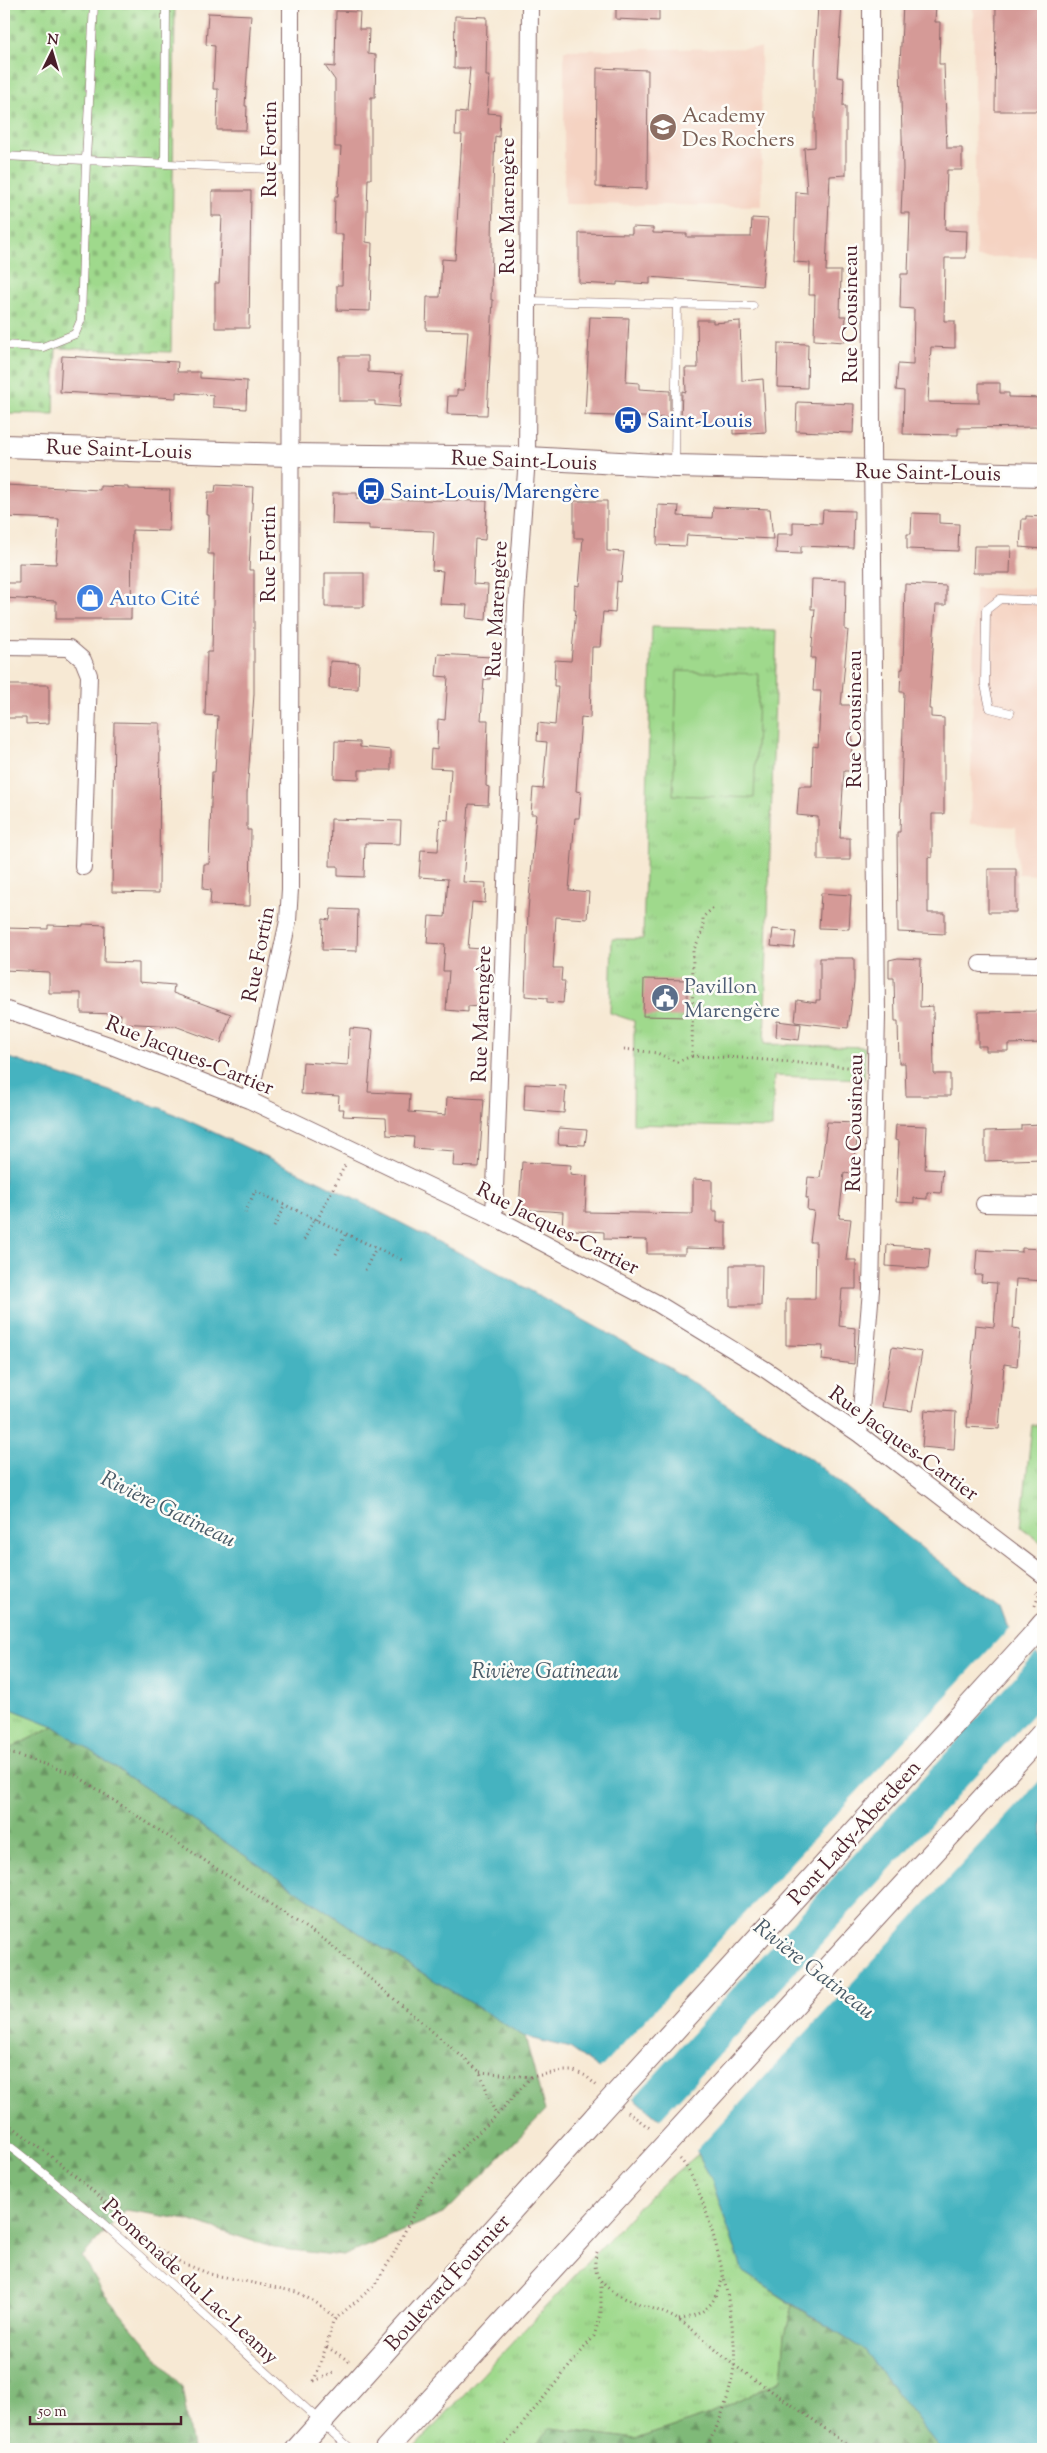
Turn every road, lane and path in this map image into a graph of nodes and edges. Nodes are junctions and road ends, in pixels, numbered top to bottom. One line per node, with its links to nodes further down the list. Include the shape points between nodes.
1 (94, 4): 7 (lane)
2 (166, 4): 8 (lane)
3 (291, 4): 9 (street, Rue Fortin)
4 (530, 4): 10 (street, Rue Marengère)
5 (871, 4): 18 (street, Rue Cousineau)
6 (4, 156): 7 (lane)
7 (86, 160): 8 (lane); 13 (lane, via 81,320 75,334 43,347)
8 (166, 164): 9 (lane)
9 (290, 170): 15 (street, Rue Fortin)
10 (528, 301): 11 (lane); 16 (street, Rue Marengère)
11 (677, 304): 12 (lane); 17 (lane)
12 (753, 306)
13 (4, 345)
14 (4, 446): 15 (main road, Rue Saint-Louis)
15 (290, 455): 16 (main road, Rue Saint-Louis); 31 (street, Rue Fortin, via 288,921)
16 (527, 458): 17 (main road, Rue Saint-Louis); 37 (street, Rue Marengère, via 516,606)
17 (675, 466): 18 (main road, Rue Saint-Louis)
18 (872, 471): 19 (main road, Rue Saint-Louis); 30 (street, Rue Cousineau)
19 (1043, 475)
20 (1043, 601): 22 (lane, via 1000,598 986,610 985,685 990,708)
21 (4, 647): 23 (street, via 69,648 83,660 88,675)
22 (1010, 713)
23 (83, 868)
24 (713, 908): 29 (path, via 703,917 703,932 693,952)
25 (980, 964): 26 (street)
26 (1043, 965)
27 (4, 1009): 31 (street, Rue Jacques-Cartier)
28 (624, 1049): 29 (path, via 657,1053 677,1062)
29 (692, 1056): 30 (path)
30 (877, 1070): 46 (street, Rue Cousineau, via 871,1290)
31 (249, 1100): 37 (street, Rue Jacques-Cartier)
32 (332, 1188): 38 (path)
33 (984, 1204): 35 (street)
34 (284, 1205): 36 (path, via 254,1190); 38 (path); 39 (path)
35 (1043, 1205)
36 (245, 1213)
37 (494, 1217): 46 (street, Rue Jacques-Cartier, via 655,1302)
38 (316, 1219): 40 (path); 41 (path)
39 (274, 1227)
40 (346, 1233): 42 (path); 43 (path)
41 (304, 1240)
42 (376, 1248): 44 (path); 45 (path)
43 (336, 1254)
44 (402, 1260)
45 (365, 1270)
46 (859, 1434): 47 (street, Rue Jacques-Cartier)
47 (1039, 1580): 48 (path)
48 (1038, 1595)
49 (1038, 1630): 57 (main road, Pont Lady-Aberdeen, bridge)
50 (1043, 1733): 74 (main road, bridge)
51 (4, 1750): 52 (path, via 74,1774 326,1941)
52 (480, 2072): 53 (path); 56 (path)
53 (531, 2077): 54 (path, via 574,2071); 56 (path)
54 (600, 2088)
55 (626, 2110): 59 (path)
56 (496, 2116): 65 (path, via 435,2176 374,2286)
57 (596, 2116): 71 (main road, Boulevard Fournier)
58 (4, 2120): 65 (path, via 172,2257 210,2274 297,2292)
59 (652, 2130)
60 (4, 2142): 71 (lane, Promenade du Lac-Leamy, via 118,2237)
61 (678, 2156): 63 (path, via 692,2176 705,2210)
62 (598, 2250): 64 (path, via 596,2269)
63 (724, 2277): 66 (path, via 718,2293 702,2314); 69 (path, via 732,2314)
64 (601, 2281): 66 (path, via 624,2299 650,2306); 75 (path, via 601,2314 594,2336)
65 (336, 2319): 67 (path)
66 (679, 2320): 69 (path)
67 (326, 2347): 68 (path); 70 (path)
68 (349, 2361)
69 (734, 2365): 76 (path, via 728,2399); 77 (path, via 822,2424)
70 (314, 2381)
71 (321, 2423): 72 (main road, Boulevard Fournier); 73 (lane, Promenade du Lac-Leamy)
72 (297, 2449)
73 (351, 2449)
74 (386, 2449)
75 (502, 2449)
76 (705, 2449)
77 (851, 2449)

